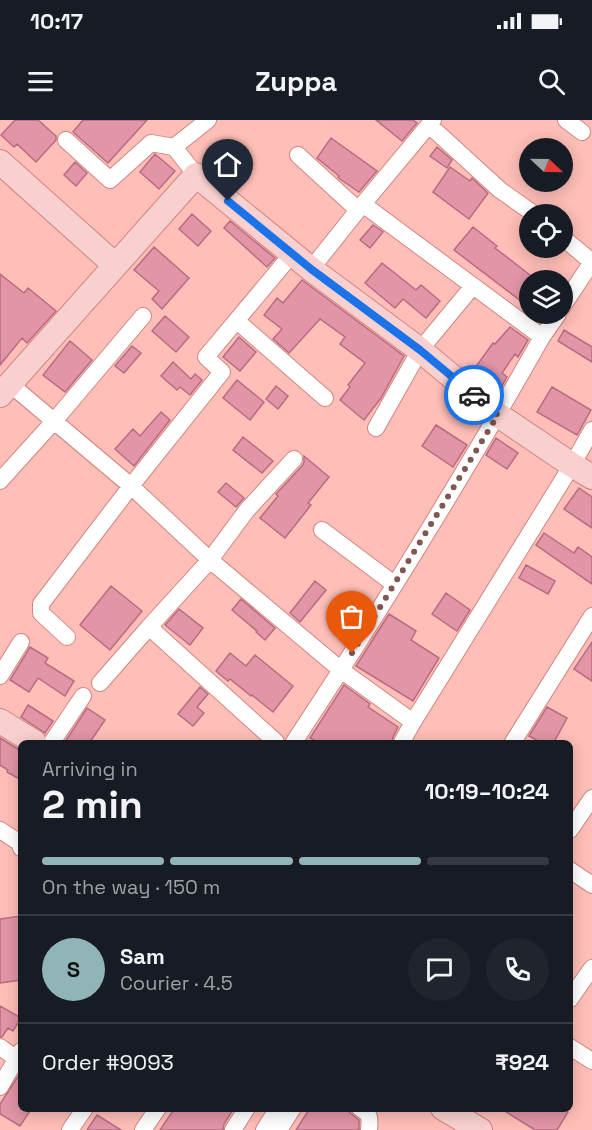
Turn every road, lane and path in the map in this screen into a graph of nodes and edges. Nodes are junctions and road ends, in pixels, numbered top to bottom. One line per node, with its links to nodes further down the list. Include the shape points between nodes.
1 (208, 120): 6 (street)
2 (566, 120): 4 (street)
3 (431, 123): 10 (street, via 500,190); 11 (street)
4 (582, 132)
5 (66, 140): 6 (street, via 110,180 151,143)
6 (174, 147): 9 (street)
7 (298, 155): 11 (street)
8 (0, 162): 14 (street)
9 (196, 175): 13 (street); 14 (street)
10 (520, 204)
11 (361, 207): 15 (street); 16 (street)
12 (573, 246): 17 (street, via 592,262)
13 (292, 254): 15 (street); 19 (street)
14 (115, 265): 23 (street)
15 (311, 269): 22 (street)
16 (473, 286): 21 (street); 22 (street)
17 (573, 290)
18 (143, 316): 26 (street)
19 (237, 321): 24 (street); 32 (street, via 206,357 222,372)
20 (551, 324): 21 (street)
21 (542, 337): 25 (street)
22 (420, 350): 25 (street); 27 (street)
23 (5, 389): 26 (street)
24 (325, 398)
25 (498, 415): 30 (street); 35 (street)
26 (54, 420): 31 (street); 32 (street)
27 (376, 428)
28 (592, 430): 30 (street)
29 (294, 459): 34 (street, via 247,510)
30 (582, 471): 45 (street)
31 (0, 481)
32 (131, 486): 34 (street); 38 (street, via 41,604 41,614)
33 (322, 530): 35 (street)
34 (210, 560): 37 (street); 40 (street)
35 (394, 584): 40 (street)
36 (592, 616): 51 (street)
37 (149, 627): 42 (street); 48 (street)
38 (67, 637)
39 (21, 642): 41 (street)
40 (341, 670): 45 (street); 49 (street)
41 (0, 676)
42 (100, 682)
43 (83, 696): 47 (street)
44 (0, 722): 46 (street)
45 (413, 722): 50 (street)
46 (31, 740)
47 (53, 740)
48 (274, 740)
49 (295, 740)
50 (403, 740)
51 (514, 740)
52 (592, 798): 53 (street)
53 (573, 826)
54 (0, 830): 55 (street)
55 (18, 842)
56 (573, 872): 57 (street)
57 (592, 885)
58 (592, 968): 59 (street)
59 (573, 995)
60 (0, 1047): 62 (street)
61 (573, 1049): 64 (street)
62 (18, 1056)
63 (18, 1060): 65 (street)
64 (592, 1061)
65 (0, 1087)
66 (82, 1112): 73 (street)
67 (155, 1112): 74 (street)
68 (244, 1112): 75 (street)
69 (276, 1112): 76 (street)
70 (290, 1112): 77 (street)
71 (367, 1112): 78 (street)
72 (449, 1112): 79 (street)
73 (70, 1130)
74 (143, 1130)
75 (233, 1130)
76 (264, 1130)
77 (279, 1130)
78 (369, 1130)
79 (480, 1130)

